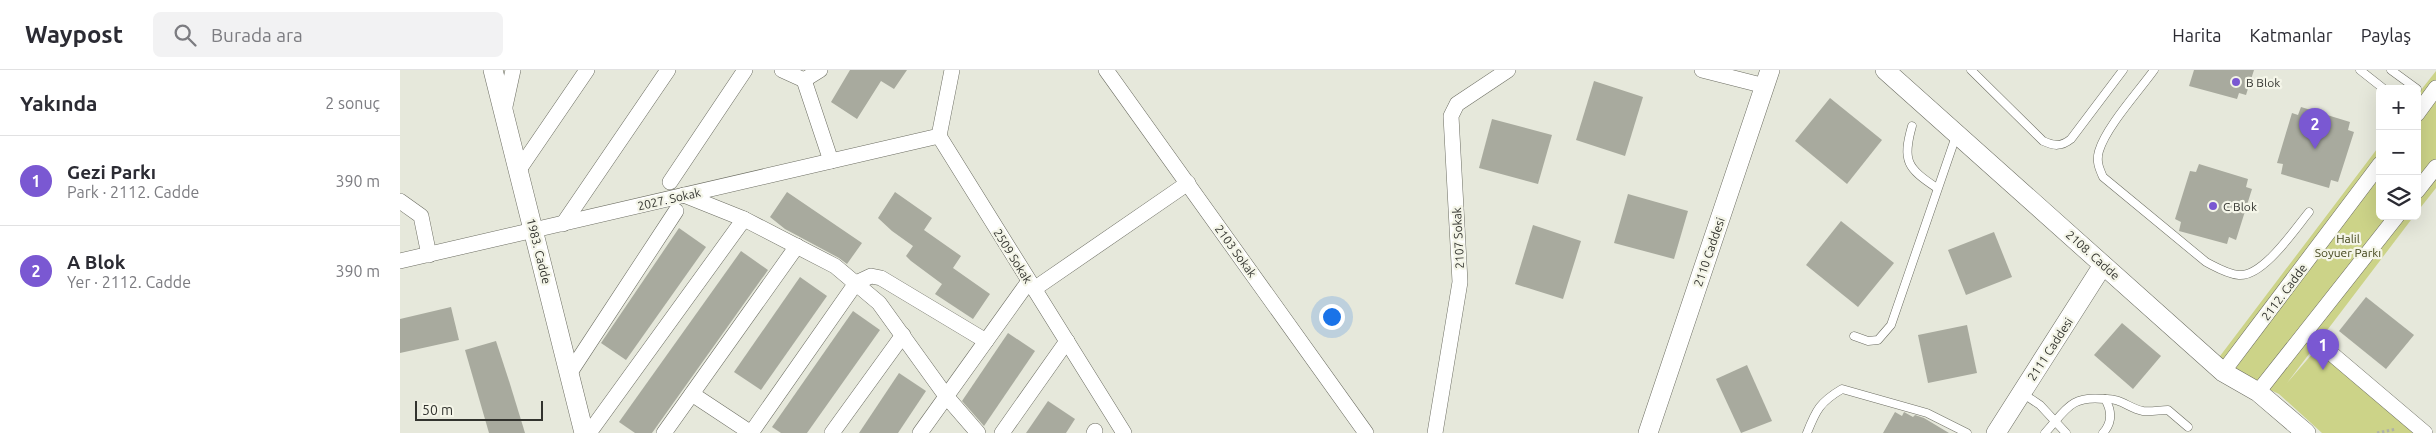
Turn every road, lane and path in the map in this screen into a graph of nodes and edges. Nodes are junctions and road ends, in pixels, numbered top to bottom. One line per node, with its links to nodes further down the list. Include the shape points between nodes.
1 (493, 70): 22 (street, 1983. Cadde)
2 (513, 70): 22 (street)
3 (587, 70): 29 (street)
4 (668, 70): 40 (street)
5 (745, 70): 30 (street)
6 (782, 70): 19 (street)
7 (820, 70): 19 (street)
8 (952, 70): 25 (street)
9 (1106, 70): 31 (street, 2103 Sokak)
10 (1508, 70): 72 (street, 2107 Sokak, via 1457,104 1451,116 1460,282)
11 (1702, 70): 18 (street)
12 (1887, 70): 24 (street, 2108. Cadde)
13 (1971, 70): 14 (lane, via 2043,141 2053,146 2063,145 2070,139)
14 (2123, 70)
15 (2154, 70): 37 (lane, via 2106,136 2099,151 2098,166 2103,177 2206,262 2240,276 2267,262)
16 (2360, 70): 20 (lane)
17 (2391, 70): 21 (lane)
18 (1767, 78): 73 (street, 2110 Caddesi)
19 (804, 80): 26 (street)
20 (2379, 85)
21 (2425, 91)
22 (504, 111): 29 (street, 1983. Cadde)
23 (1912, 126): 33 (lane, via 1906,149 1910,164 1921,178)
24 (1957, 134): 33 (lane); 45 (street, 2108. Cadde)
25 (938, 136): 26 (street, 2027. Sokak); 47 (street, 2509 Sokak)
26 (832, 161): 34 (street, 2027. Sokak)
27 (2436, 167): 32 (street)
28 (2376, 169): 53 (street, 2112. Cadde)
29 (518, 171): 41 (street, 1983. Cadde)
30 (670, 182)
31 (1188, 183): 47 (street); 71 (street, 2103 Sokak)
32 (2421, 186)
33 (1937, 188): 50 (lane, via 1891,325 1878,340 1868,341)
34 (684, 195): 38 (street); 40 (street, 2027. Sokak)
35 (400, 201): 43 (street, via 421,216)
36 (676, 211): 54 (street)
37 (2309, 212)
38 (744, 219): 42 (street); 63 (street)
39 (2394, 220): 48 (street)
40 (563, 224): 41 (street, 2027. Sokak)
41 (534, 230): 43 (street, 2027. Sokak); 54 (street, 1983. Cadde)
42 (798, 246): 46 (street, via 835,266); 57 (street)
43 (429, 255): 44 (street, 2027. Sokak)
44 (400, 261)
45 (2103, 265): 53 (street, 2108. Cadde); 56 (street, 2111 Caddesi)
46 (856, 283): 49 (street, via 879,304); 51 (street, via 871,276 881,278); 65 (street)
47 (1032, 285): 51 (street); 52 (street, 2509 Sokak)
48 (2306, 332): 55 (street); 81 (street)
49 (903, 335): 58 (street); 66 (street)
50 (1854, 336)
51 (986, 341): 58 (street)
52 (1066, 341): 69 (street); 70 (street, 2509 Sokak)
53 (2223, 372): 55 (street, 2108. Cadde)
54 (569, 374): 62 (street, 1983. Cadde)
55 (2258, 392): 80 (street, 2108. Cadde)
56 (2022, 393): 60 (lane); 76 (street, 2111 Caddesi)
57 (692, 394): 64 (street); 65 (street)
58 (946, 396): 67 (street); 68 (street)
59 (2105, 399): 60 (lane, via 2075,401); 61 (lane, via 2116,399 2144,411 2168,410); 79 (lane, via 2111,418)
60 (2056, 421): 77 (lane); 78 (lane)
61 (2188, 427)
62 (584, 433)
63 (589, 433)
64 (664, 433)
65 (751, 433)
66 (832, 433)
67 (920, 433)
68 (978, 433)
69 (1002, 433)
70 (1124, 433)
71 (1366, 433)
72 (1435, 433)
73 (1648, 433)
74 (1808, 433): 75 (lane, via 1817,408 1842,389 1927,413)
75 (1967, 433)
76 (1996, 433)
77 (2045, 433)
78 (2066, 433)
79 (2103, 433)
80 (2306, 433)
81 (2426, 433)

